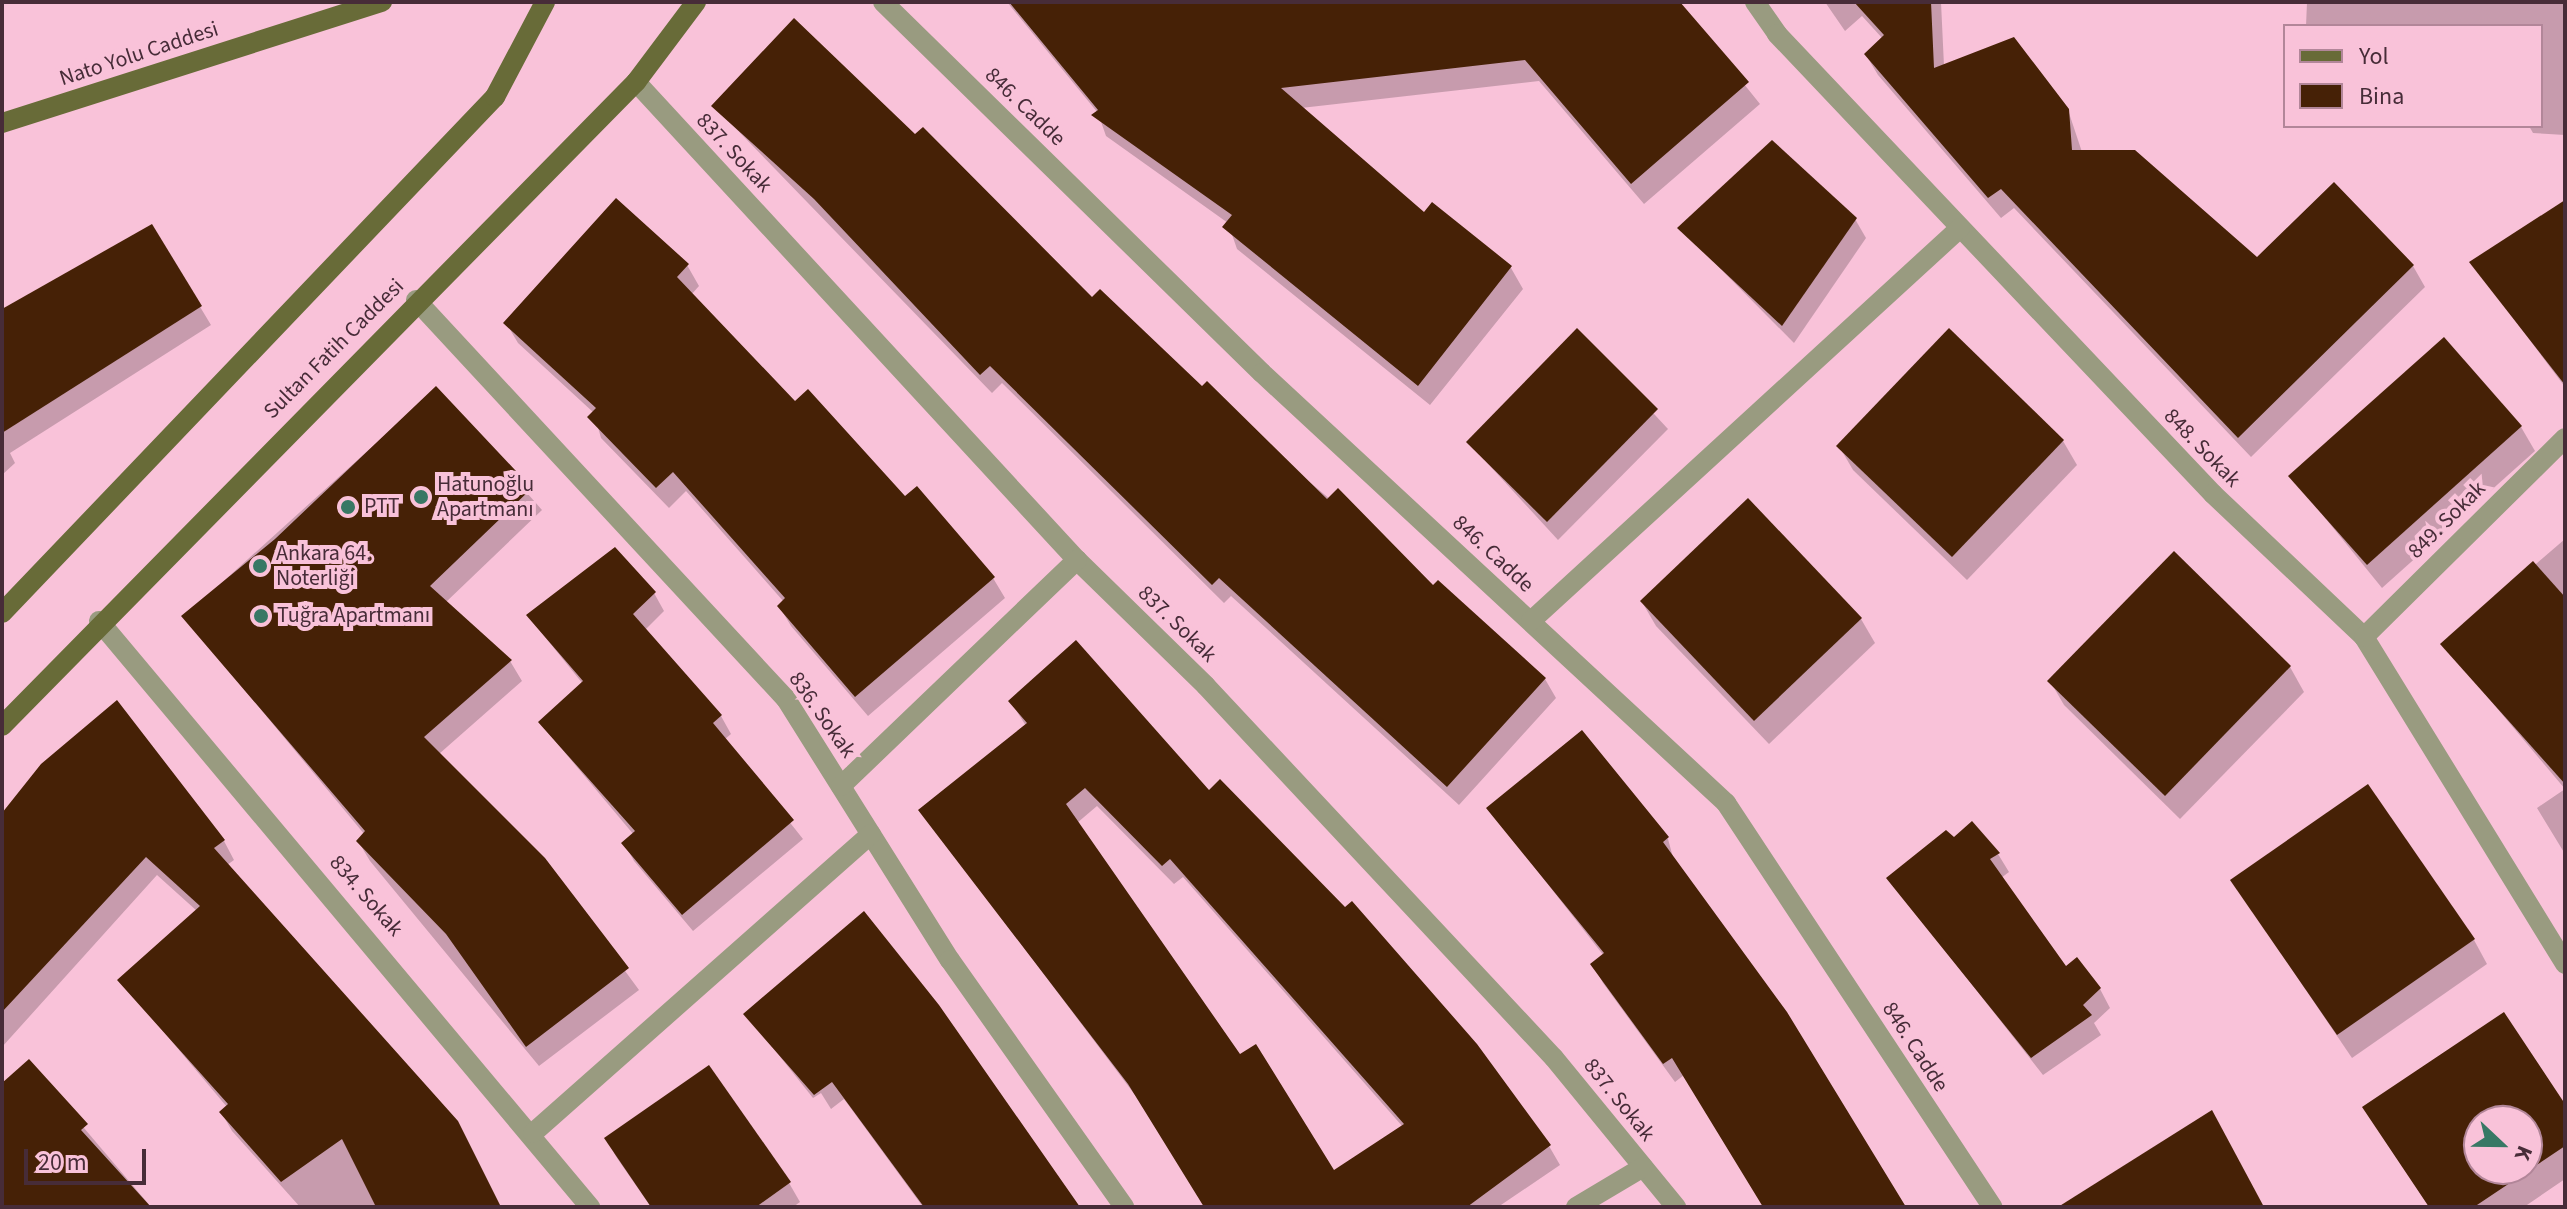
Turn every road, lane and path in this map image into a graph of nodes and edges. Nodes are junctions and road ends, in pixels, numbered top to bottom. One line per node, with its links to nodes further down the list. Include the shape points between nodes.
1 (382, 2): 7 (main road, Nato Yolu Caddesi)
2 (545, 2): 12 (main road, via 495,97)
3 (696, 2): 6 (main road, Sultan Fatih Caddesi)
4 (883, 2): 14 (street, 846. Cadde, via 1262,373)
5 (1755, 2): 8 (street, 848. Sokak)
6 (636, 82): 9 (main road, Sultan Fatih Caddesi); 11 (street, 837. Sokak)
7 (2, 123)
8 (1960, 228): 14 (street); 15 (street, 848. Sokak, via 2213,494)
9 (416, 300): 13 (main road, Sultan Fatih Caddesi); 17 (street, 836. Sokak, via 786,699)
10 (2565, 438): 15 (street, 849. Sokak)
11 (1077, 560): 17 (street); 21 (street, 837. Sokak, via 1206,686 1510,1011)
12 (2, 613)
13 (99, 621): 16 (main road, Sultan Fatih Caddesi); 20 (street, 834. Sokak)
14 (1531, 621): 26 (street, 846. Cadde, via 1726,803)
15 (2364, 637): 19 (street, 848. Sokak)
16 (2, 726)
17 (841, 786): 18 (street, 836. Sokak)
18 (871, 834): 20 (street); 23 (street, 836. Sokak)
19 (2565, 964)
20 (533, 1133): 22 (street, 834. Sokak)
21 (1643, 1167): 24 (street); 25 (street, 837. Sokak)
22 (590, 1207)
23 (1124, 1207)
24 (1576, 1207)
25 (1676, 1207)
26 (1992, 1207)

